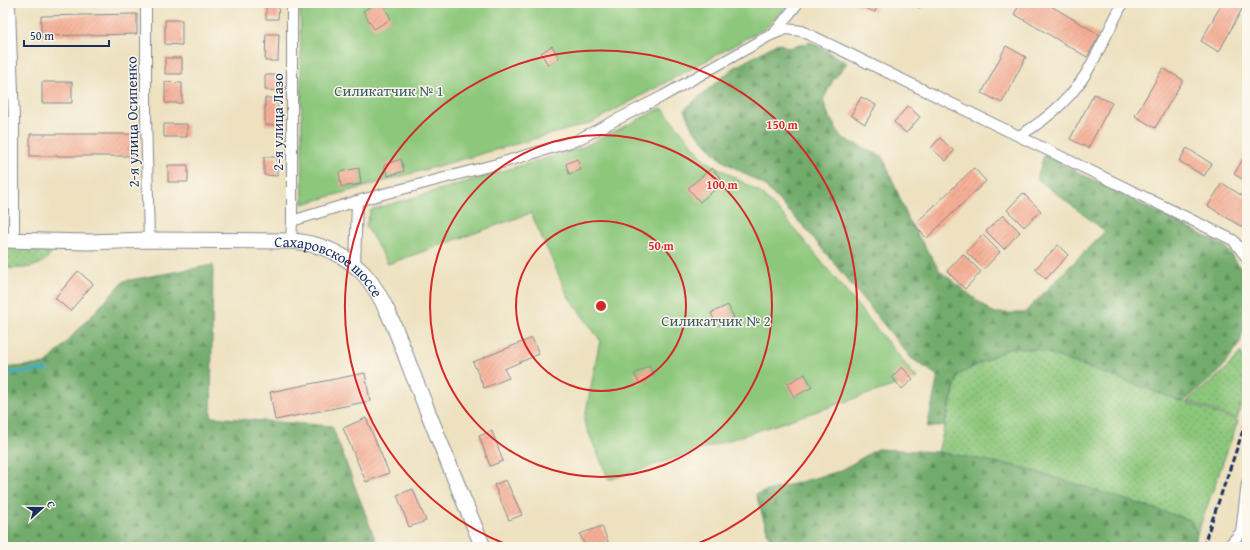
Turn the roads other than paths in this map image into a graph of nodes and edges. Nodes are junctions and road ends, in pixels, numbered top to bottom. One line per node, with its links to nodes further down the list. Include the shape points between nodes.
1 (6, 3): 10 (street, via 10,8 12,49)
2 (146, 3): 11 (street, 2-я улица Осипенко)
3 (292, 3): 9 (street, 2-я улица Лазо)
4 (798, 3): 6 (street)
5 (1123, 3): 7 (street, via 1092,65 1073,91 1039,124)
6 (774, 34): 7 (street, via 786,29 802,31); 8 (street, via 663,96 575,140 497,164)
7 (1019, 136): 13 (street, via 1233,240)
8 (357, 201): 9 (street); 14 (street)
9 (292, 221): 12 (street, 2-я улица Лазо)
10 (9, 240): 11 (main road, Сахаровское шоссе)
11 (149, 240): 12 (main road, Сахаровское шоссе)
12 (291, 240): 14 (main road, Сахаровское шоссе, via 328,249)
13 (1247, 258)
14 (355, 265): 16 (main road, Сахаровское шоссе, via 373,286 383,304)
15 (1247, 483): 17 (street, via 1241,532)
16 (483, 547)
17 (1228, 547)

